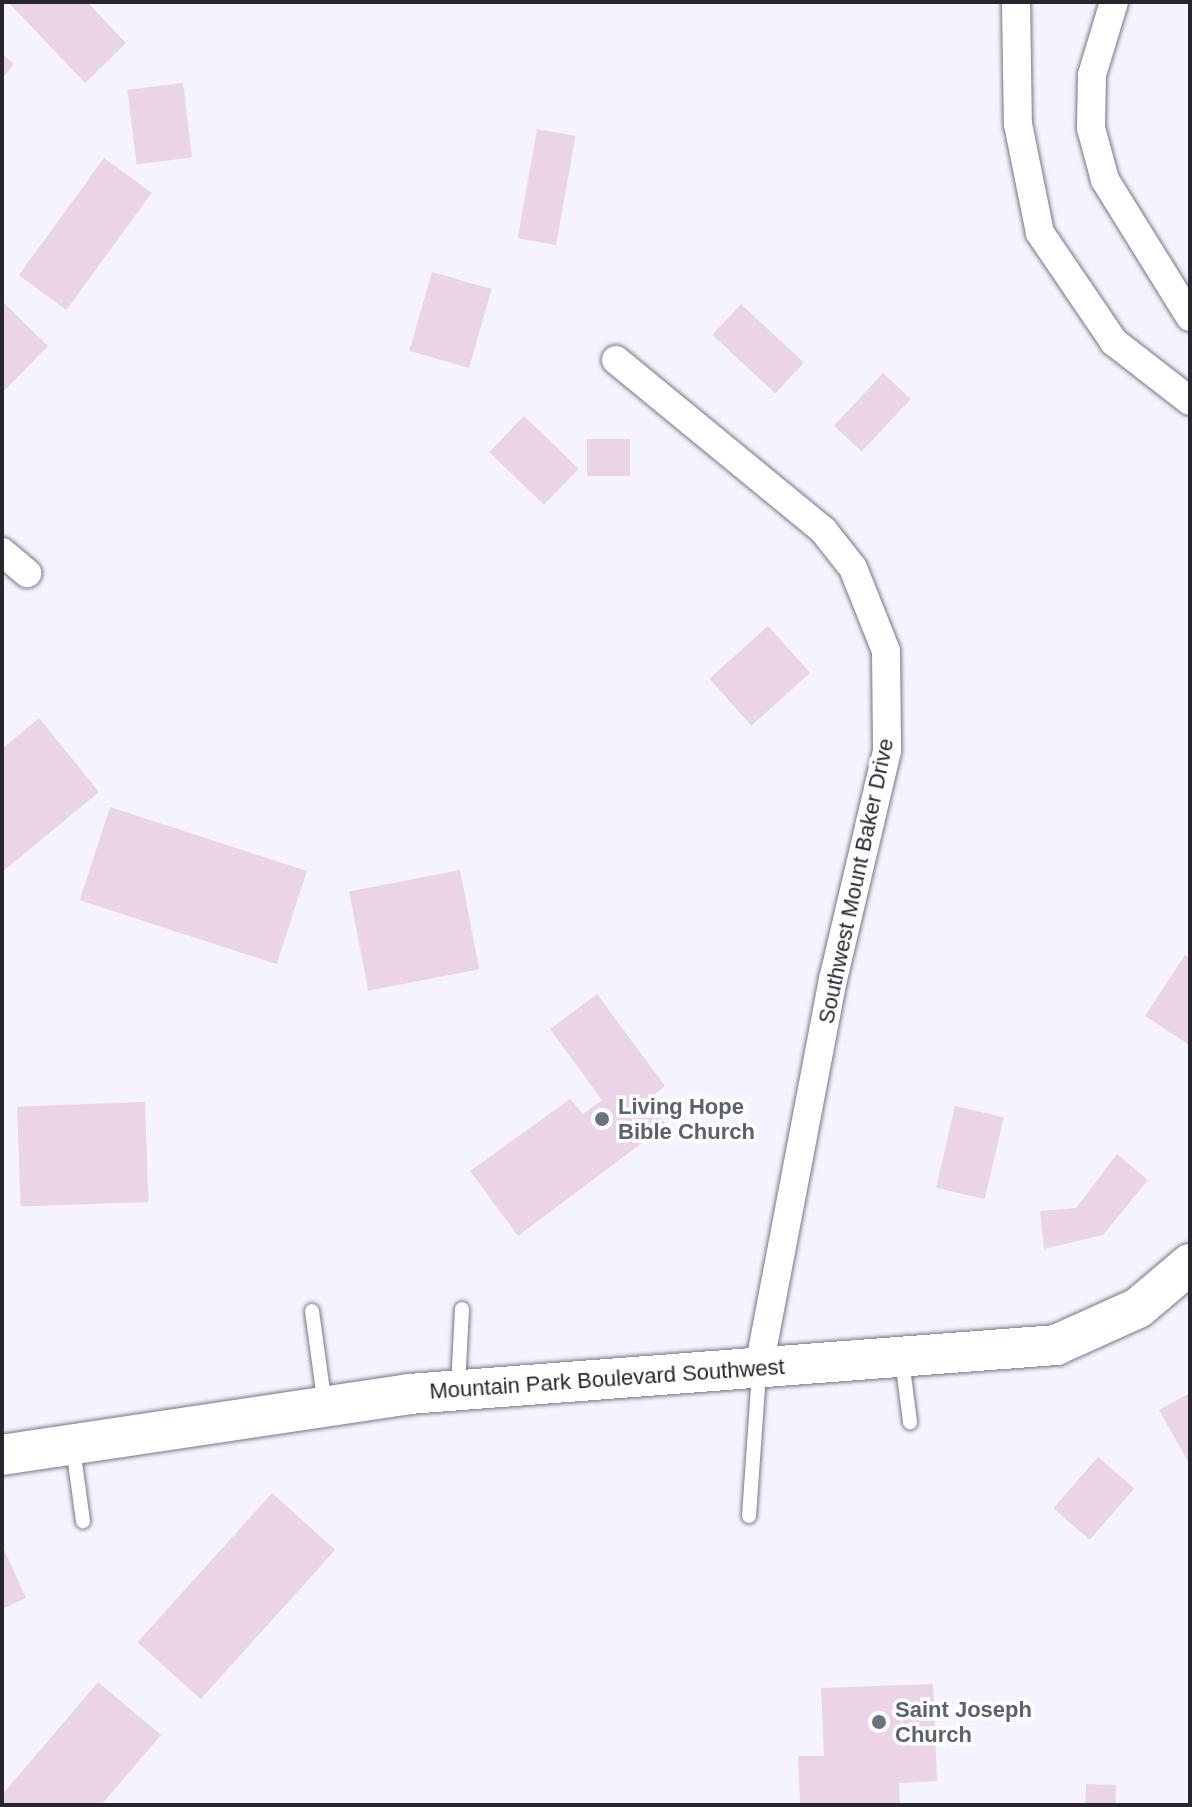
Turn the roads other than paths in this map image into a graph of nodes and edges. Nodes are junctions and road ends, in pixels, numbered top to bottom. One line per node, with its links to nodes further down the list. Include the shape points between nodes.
1 (1016, 2): 5 (street, via 1018,124 1040,233 1114,342)
2 (1114, 2): 3 (street, via 1092,75 1091,128 1105,180)
3 (1190, 317)
4 (616, 360): 12 (street, Southwest Mount Baker Drive, via 823,530 853,568 886,651 887,751 833,979)
5 (1190, 401)
6 (2, 552): 7 (street)
7 (27, 573)
8 (1189, 1266): 11 (street, Mountain Park Boulevard Southwest, via 1138,1308 1056,1345)
9 (462, 1309): 13 (lane)
10 (312, 1311): 14 (lane)
11 (902, 1359): 12 (street, Mountain Park Boulevard Southwest); 15 (lane)
12 (759, 1367): 13 (street, Mountain Park Boulevard Southwest); 18 (lane)
13 (458, 1390): 14 (street, Mountain Park Boulevard Southwest)
14 (325, 1407): 16 (street, Mountain Park Boulevard Southwest)
15 (910, 1422)
16 (72, 1444): 17 (street, Mountain Park Boulevard Southwest); 19 (lane)
17 (2, 1455)
18 (749, 1516)
19 (83, 1521)

